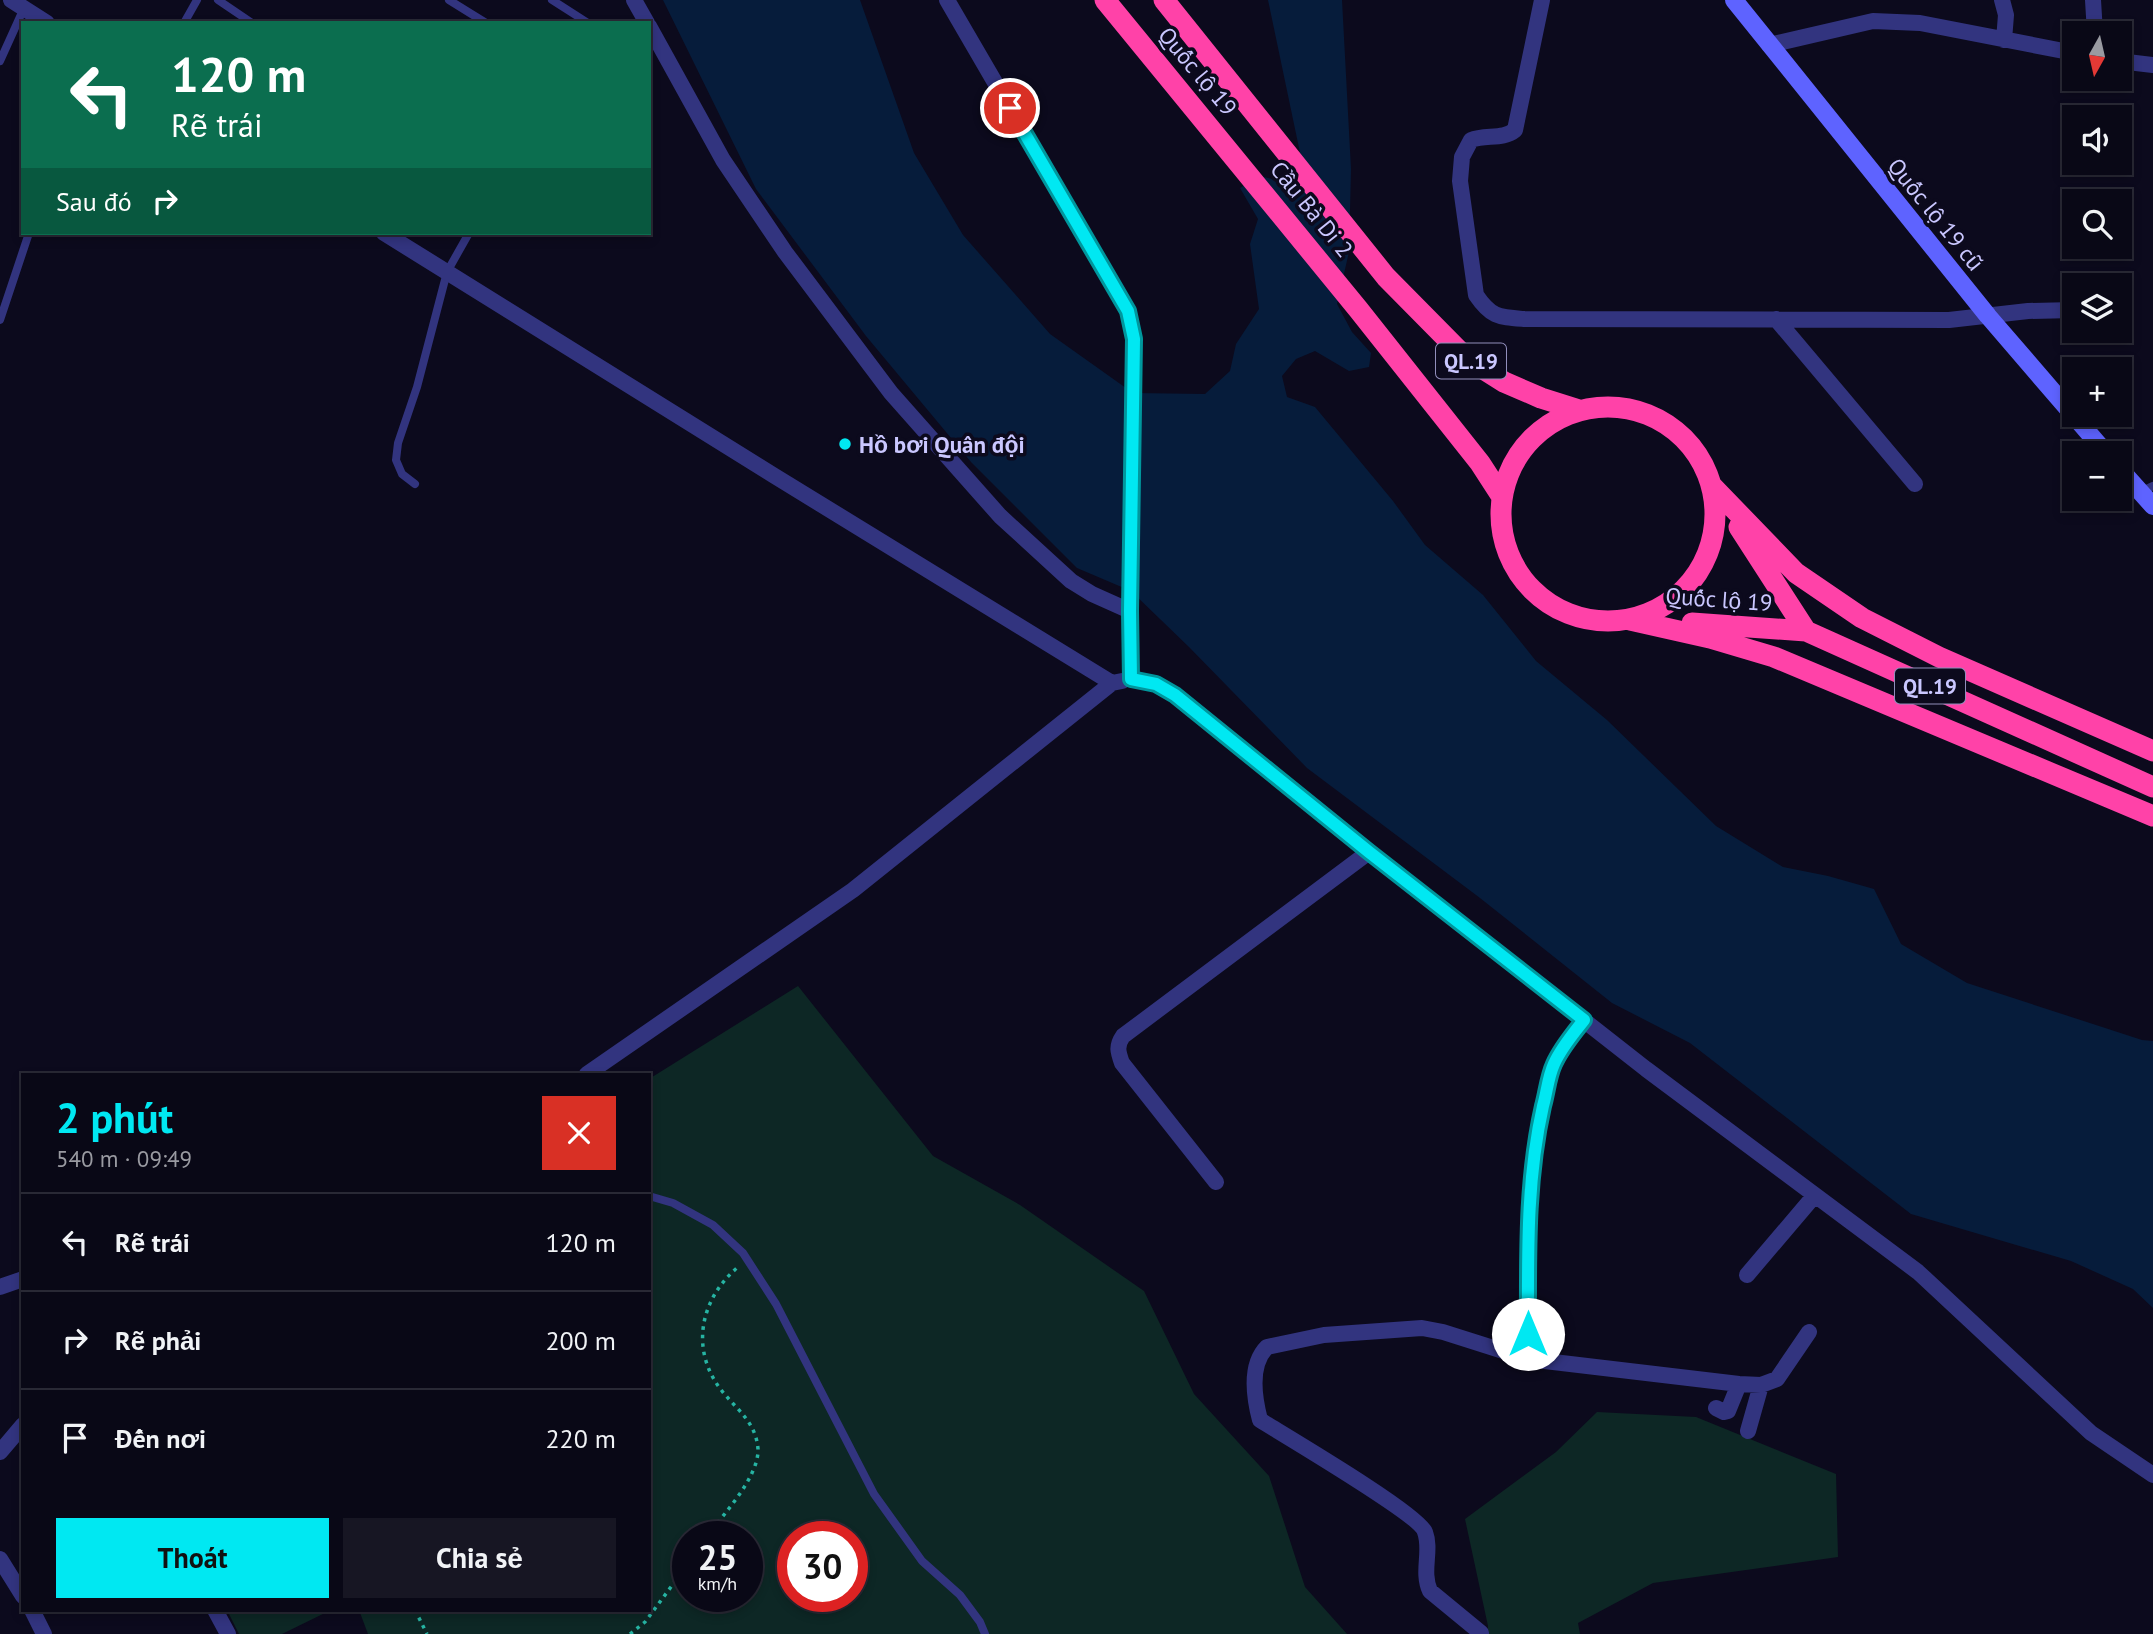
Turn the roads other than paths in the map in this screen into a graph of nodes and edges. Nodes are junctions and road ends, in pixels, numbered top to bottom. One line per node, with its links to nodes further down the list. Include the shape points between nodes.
1 (197, 0): 15 (lane)
2 (218, 0): 16 (lane)
3 (449, 0): 17 (lane)
4 (552, 0): 18 (lane)
5 (634, 0): 19 (street)
6 (947, 0): 47 (street, via 1128,311 1134,339)
7 (1105, 0): 29 (highway, Quốc lộ 19 / QL.19)
8 (1164, 0): 28 (highway, Quốc lộ 19 / QL.19)
9 (1542, 0): 36 (street, via 1515,130 1471,140 1462,157 1460,181 1476,295 1486,310 1497,317 1524,319)
10 (1734, 0): 23 (street, Quốc lộ 19 cũ)
11 (2002, 0): 22 (street)
12 (2093, 0): 20 (street)
13 (17, 4): 14 (street); 25 (lane)
14 (44, 21)
15 (185, 21)
16 (250, 21)
17 (483, 21)
18 (585, 21)
19 (646, 21)
20 (2094, 21)
21 (651, 29): 47 (street, via 723,160 785,252 891,393 1000,516 1071,580)
22 (2004, 40): 23 (street, via 1920,23 1873,21); 24 (street)
23 (1769, 45): 35 (street, Quốc lộ 19 cũ)
24 (2062, 51)
25 (0, 61)
26 (2132, 63): 27 (street)
27 (2153, 65)
28 (1260, 121): 38 (highway, Cầu Bà Di 2 / QL.19, via 1386,277 1466,358 1504,382)
29 (1224, 143): 45 (highway, Cầu Bà Di 2 / QL.19, via 1480,463)
30 (28, 235): 37 (lane)
31 (387, 235): 33 (street)
32 (468, 235): 33 (lane)
33 (447, 272): 41 (lane, via 398,443 396,460 402,474); 51 (street)
34 (2062, 310): 35 (street)
35 (1988, 316): 36 (street); 39 (street, Quốc lộ 19 cũ)
36 (1776, 319): 42 (street)
37 (0, 320)
38 (1579, 410): 43 (highway, via 1613,406 1646,413 1676,430 1699,455); 45 (highway, via 1551,423 1527,442 1511,468)
39 (2096, 441)
40 (2132, 478): 44 (street)
41 (415, 484)
42 (1915, 484)
43 (1713, 486): 48 (highway, via 1712,544 1700,571 1681,594 1656,610); 49 (highway, Quốc lộ 19); 52 (highway, via 1796,573 1862,618)
44 (2147, 489): 46 (street)
45 (1502, 497): 48 (highway, via 1502,531 1513,563 1533,590 1561,610 1594,620)
46 (2153, 506)
47 (1130, 611): 50 (street)
48 (1628, 619): 49 (highway, Quốc lộ 19 / QL.19); 54 (highway, via 1774,657)
49 (1806, 631): 53 (highway, Quốc lộ 19 / QL.19)
50 (1131, 679): 51 (street); 55 (street, via 1156,684 1175,695)
51 (1112, 682): 57 (street, via 853,890)
52 (2153, 751)
53 (2153, 787)
54 (2153, 816)
55 (1369, 852): 56 (street); 58 (street, via 1118,1042 1122,1063)
56 (1584, 1020): 59 (street); 65 (street, via 1553,1066 1539,1123 1528,1233)
57 (588, 1073)
58 (1216, 1182)
59 (1815, 1195): 61 (street); 72 (street, via 1918,1272 2091,1433)
60 (651, 1197): 80 (lane, via 713,1224 743,1252 776,1304 874,1494 922,1560 960,1595)
61 (1747, 1275)
62 (21, 1281): 63 (street)
63 (0, 1287)
64 (1809, 1332): 67 (street, via 1777,1379)
65 (1528, 1359): 66 (street); 77 (street, via 1422,1328 1324,1335 1267,1347 1257,1366 1259,1420 1420,1523 1426,1532 1425,1581 1430,1591)
66 (1739, 1384): 67 (street); 68 (street, via 1728,1411)
67 (1761, 1385): 70 (street)
68 (1716, 1408)
69 (21, 1427): 71 (street)
70 (1748, 1431)
71 (0, 1452)
72 (2153, 1475)
73 (0, 1559): 74 (street)
74 (21, 1592)
75 (33, 1612): 78 (street)
76 (216, 1612): 79 (street)
77 (1480, 1633)
78 (44, 1634)
79 (228, 1634)
80 (985, 1634)

